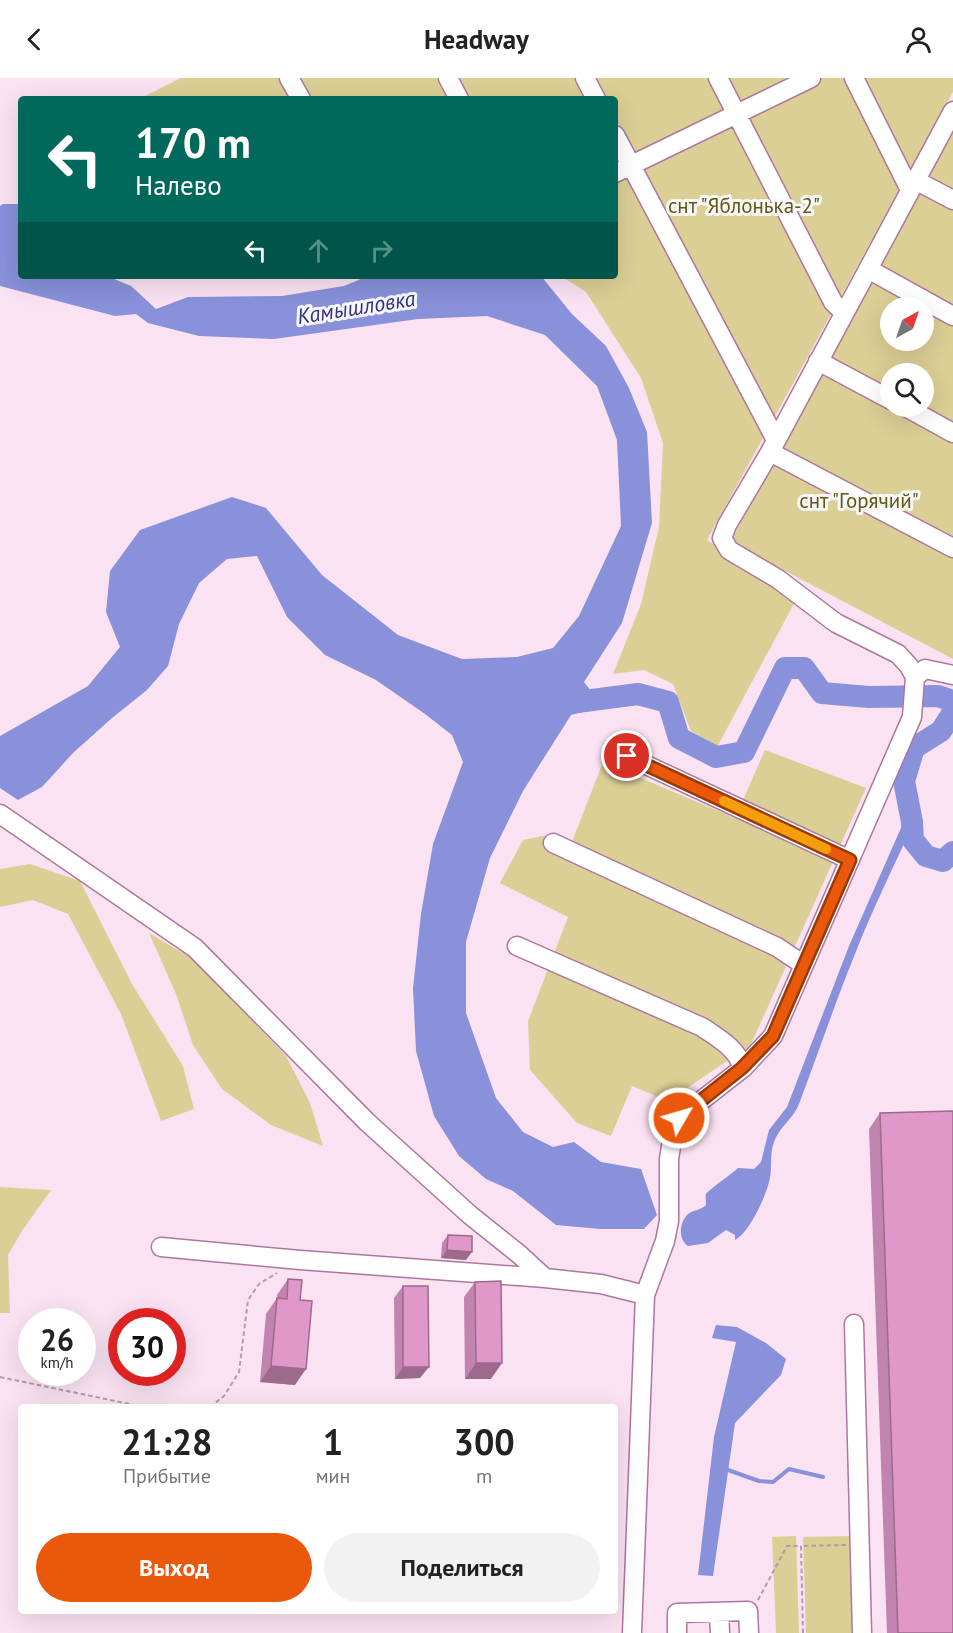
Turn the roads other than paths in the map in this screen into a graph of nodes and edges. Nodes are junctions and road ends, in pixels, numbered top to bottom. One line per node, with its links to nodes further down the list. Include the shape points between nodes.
1 (289, 78): 7 (street)
2 (448, 78): 8 (street)
3 (585, 78): 9 (street)
4 (718, 78): 11 (street)
5 (811, 78): 11 (street)
6 (854, 78): 14 (street)
7 (299, 96)
8 (457, 96)
9 (594, 96)
10 (953, 111): 14 (street)
11 (736, 114): 13 (street); 17 (street, via 832,302)
12 (618, 148): 13 (street)
13 (623, 169): 23 (street)
14 (913, 185): 15 (street); 16 (street)
15 (953, 200)
16 (868, 269): 17 (street); 18 (street)
17 (844, 314): 19 (street)
18 (953, 316)
19 (818, 361): 20 (street); 23 (street)
20 (880, 394)
21 (924, 417): 22 (street)
22 (953, 433)
23 (773, 446): 24 (street); 26 (street, via 727,525 722,538 729,550 778,579 836,623 898,654)
24 (953, 548)
25 (953, 675): 26 (street, via 925,669)
26 (915, 676): 30 (street, via 912,717)
27 (627, 756): 30 (street)
28 (0, 814): 35 (street, via 195,948 367,1122)
29 (553, 843): 32 (street, via 777,947)
30 (850, 860): 32 (street)
31 (517, 946): 33 (street, via 702,1027 726,1043 740,1058)
32 (804, 965): 33 (street, via 773,1036)
33 (742, 1068): 36 (street, via 679,1118 669,1159 669,1221)
34 (161, 1247): 35 (street)
35 (545, 1278): 36 (street, via 601,1284)
36 (645, 1295): 39 (street)
37 (854, 1323): 43 (street)
38 (720, 1612): 40 (street, via 677,1613); 41 (street); 42 (street, via 748,1611)
39 (632, 1633)
40 (677, 1633)
41 (720, 1633)
42 (749, 1633)
43 (862, 1633)

